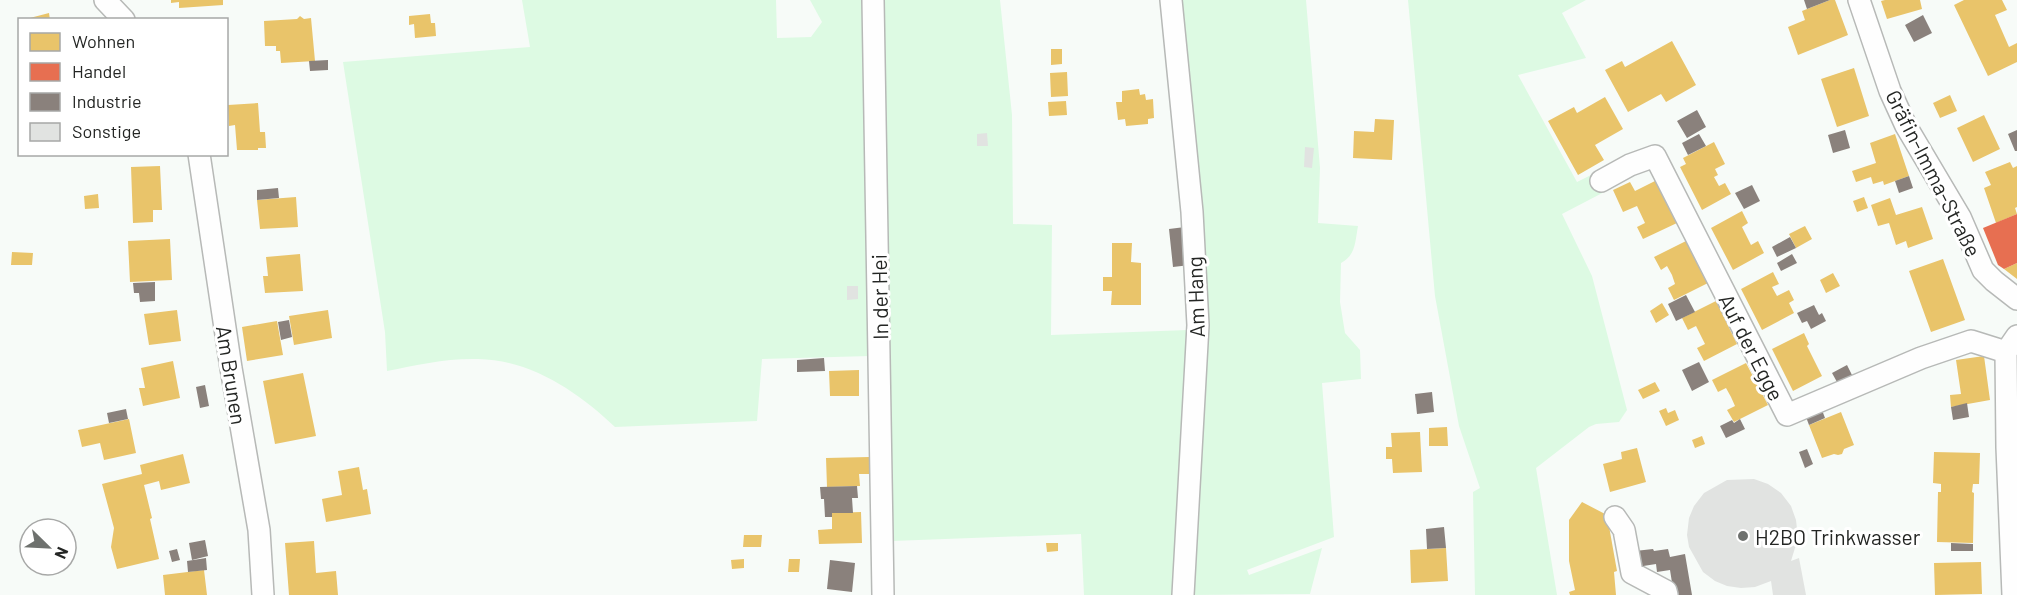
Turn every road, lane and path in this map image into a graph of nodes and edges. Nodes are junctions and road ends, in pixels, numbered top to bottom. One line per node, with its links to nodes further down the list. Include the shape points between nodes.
1 (105, 0): 5 (street)
2 (873, 0): 12 (street, In der Hei)
3 (1171, 0): 13 (street, Am Hang, via 1192,212 1198,325)
4 (1859, 0): 8 (street, Gräfin-Imma-Straße, via 1906,126 1960,217 1983,270)
5 (122, 18)
6 (199, 156): 11 (street, Am Brunen, via 259,530)
7 (1601, 181): 9 (street, Auf der Egge, via 1655,156 1787,415 1971,341)
8 (2017, 299)
9 (2011, 344): 15 (street, via 2007,447)
10 (1615, 517): 14 (street, via 1624,530 1632,573)
11 (263, 595)
12 (883, 595)
13 (1183, 595)
14 (1667, 595)
15 (2013, 595)

